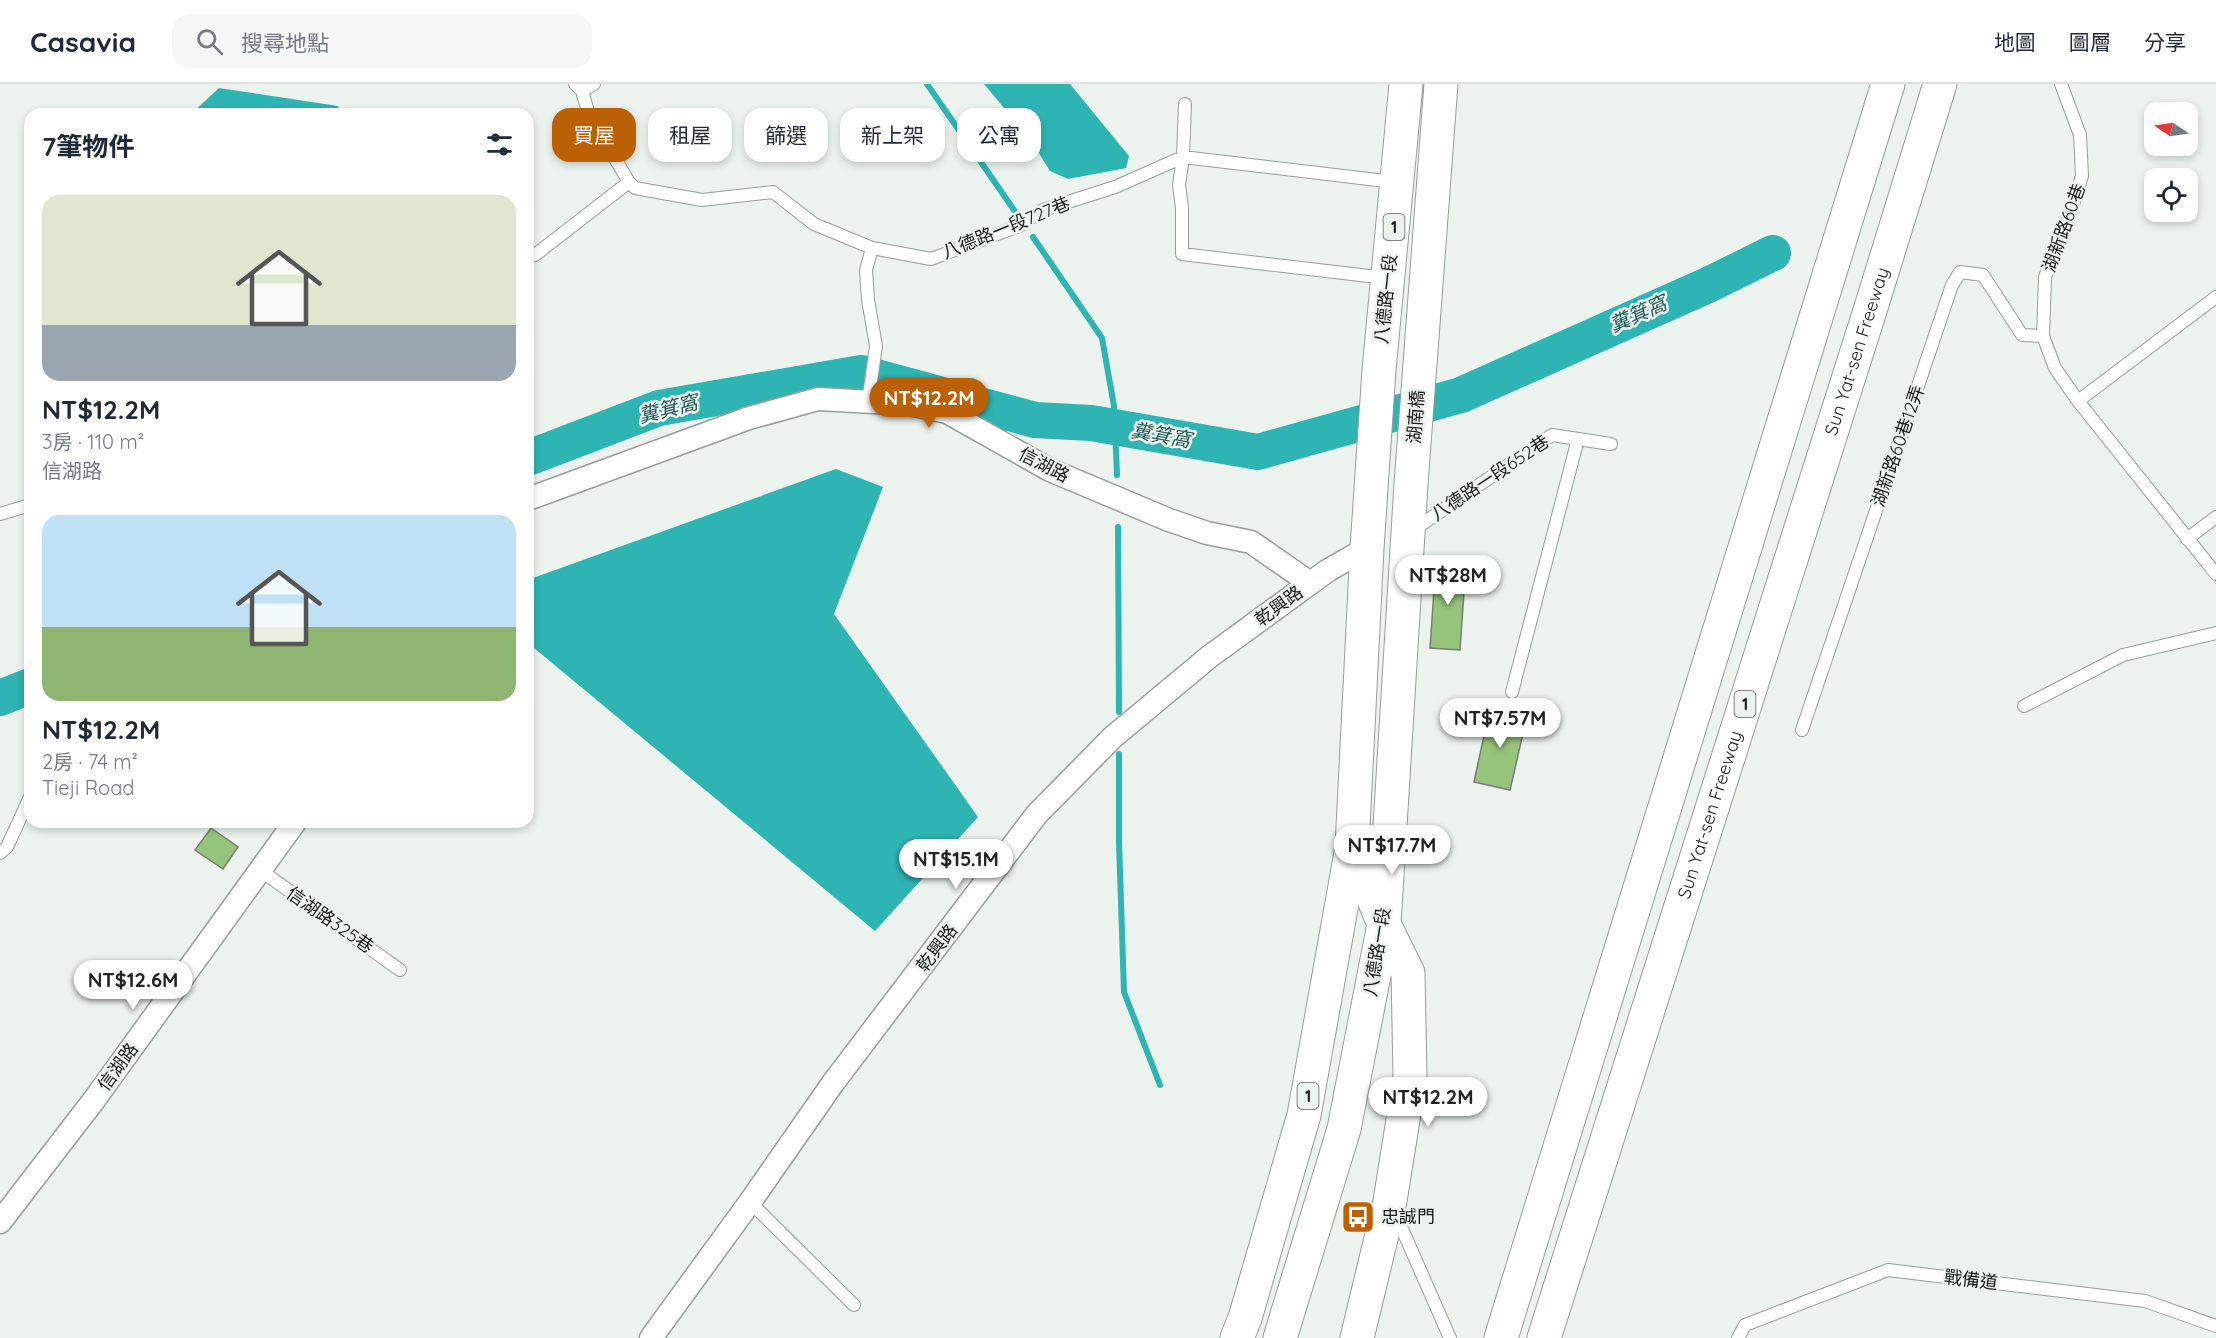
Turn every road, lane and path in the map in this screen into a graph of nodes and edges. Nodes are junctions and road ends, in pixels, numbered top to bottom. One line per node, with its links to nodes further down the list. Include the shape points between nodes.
1 (594, 84): 7 (lane)
2 (1406, 84): 11 (main road, 八德路一段 / 1)
3 (1441, 84): 17 (main road, 八德路一段 / 1)
4 (1888, 84): 54 (main road)
5 (1940, 84): 48 (main road, Sun Yat-sen Freeway / 1)
6 (2061, 84): 16 (lane, 湖新路60巷, via 2080,135 2082,176 2045,276)
7 (578, 87): 10 (lane, via 589,115)
8 (1185, 104): 9 (lane)
9 (1183, 157): 11 (lane, 八德路一段727巷); 12 (lane, 八德路一段727巷, via 1115,186 1043,210 1020,226 931,259); 14 (lane, via 1179,185 1182,254)
10 (629, 182): 12 (lane, 八德路一段727巷, via 636,188 702,200 773,192 814,224); 13 (lane)
11 (1398, 182): 14 (main road, 八德路一段 / 1)
12 (872, 248): 18 (lane, via 866,270 876,346)
13 (534, 255)
14 (1388, 278): 29 (main road, 八德路一段 / 1)
15 (2216, 297): 19 (lane)
16 (2043, 336): 19 (lane, 湖新路60巷, via 2055,368); 35 (lane, 湖新路60巷12弄, via 2022,335 1983,275 1960,272 1952,285)
17 (1421, 351): 22 (main road, 湖南橋 / 1)
18 (869, 393): 23 (street, 信湖路, via 819,399 749,418); 31 (street, 信湖路, via 947,412 1050,470 1179,523 1251,542)
19 (2078, 401): 28 (lane, 湖新路60巷)
20 (1578, 439): 21 (lane, 八德路一段652巷); 27 (lane, 八德路一段652巷, via 1552,435); 33 (lane)
21 (1611, 444)
22 (1411, 484): 27 (main road, 八德路一段 / 1)
23 (534, 497)
24 (24, 507): 25 (lane)
25 (0, 514)
26 (2216, 517): 28 (lane)
27 (1408, 533): 41 (main road, 八德路一段 / 1)
28 (2187, 539): 30 (lane, 湖新路60巷)
29 (1367, 548): 31 (street, 乾興路); 38 (main road, 1)
30 (2216, 574)
31 (1310, 583): 44 (street, 乾興路, via 1209,657 1113,737 1037,814 833,1083)
32 (2216, 633): 34 (lane, via 2123,655)
33 (1512, 693)
34 (2024, 706)
35 (1802, 730)
36 (24, 810): 39 (lane, via 7,848)
37 (291, 828): 40 (street, 信湖路)
38 (1352, 847): 41 (main road); 50 (main road, 1, via 1304,1115)
39 (0, 853)
40 (260, 870): 42 (lane, 信湖路325巷); 45 (street, 信湖路, via 94,1100)
41 (1384, 924): 43 (main road, via 1408,973 1410,1077); 51 (main road, 八德路一段 / 1, via 1344,1129)
42 (400, 970)
43 (1390, 1201): 52 (main road); 53 (lane)
44 (750, 1202): 46 (lane); 49 (street, 乾興路)
45 (0, 1222)
46 (854, 1305)
47 (2216, 1326): 55 (lane, 戰備道, via 2145,1301 1888,1270 1745,1325)
48 (1546, 1330)
49 (651, 1338)
50 (1237, 1338)
51 (1280, 1338)
52 (1358, 1338)
53 (1450, 1338)
54 (1501, 1338)
55 (1738, 1338)

